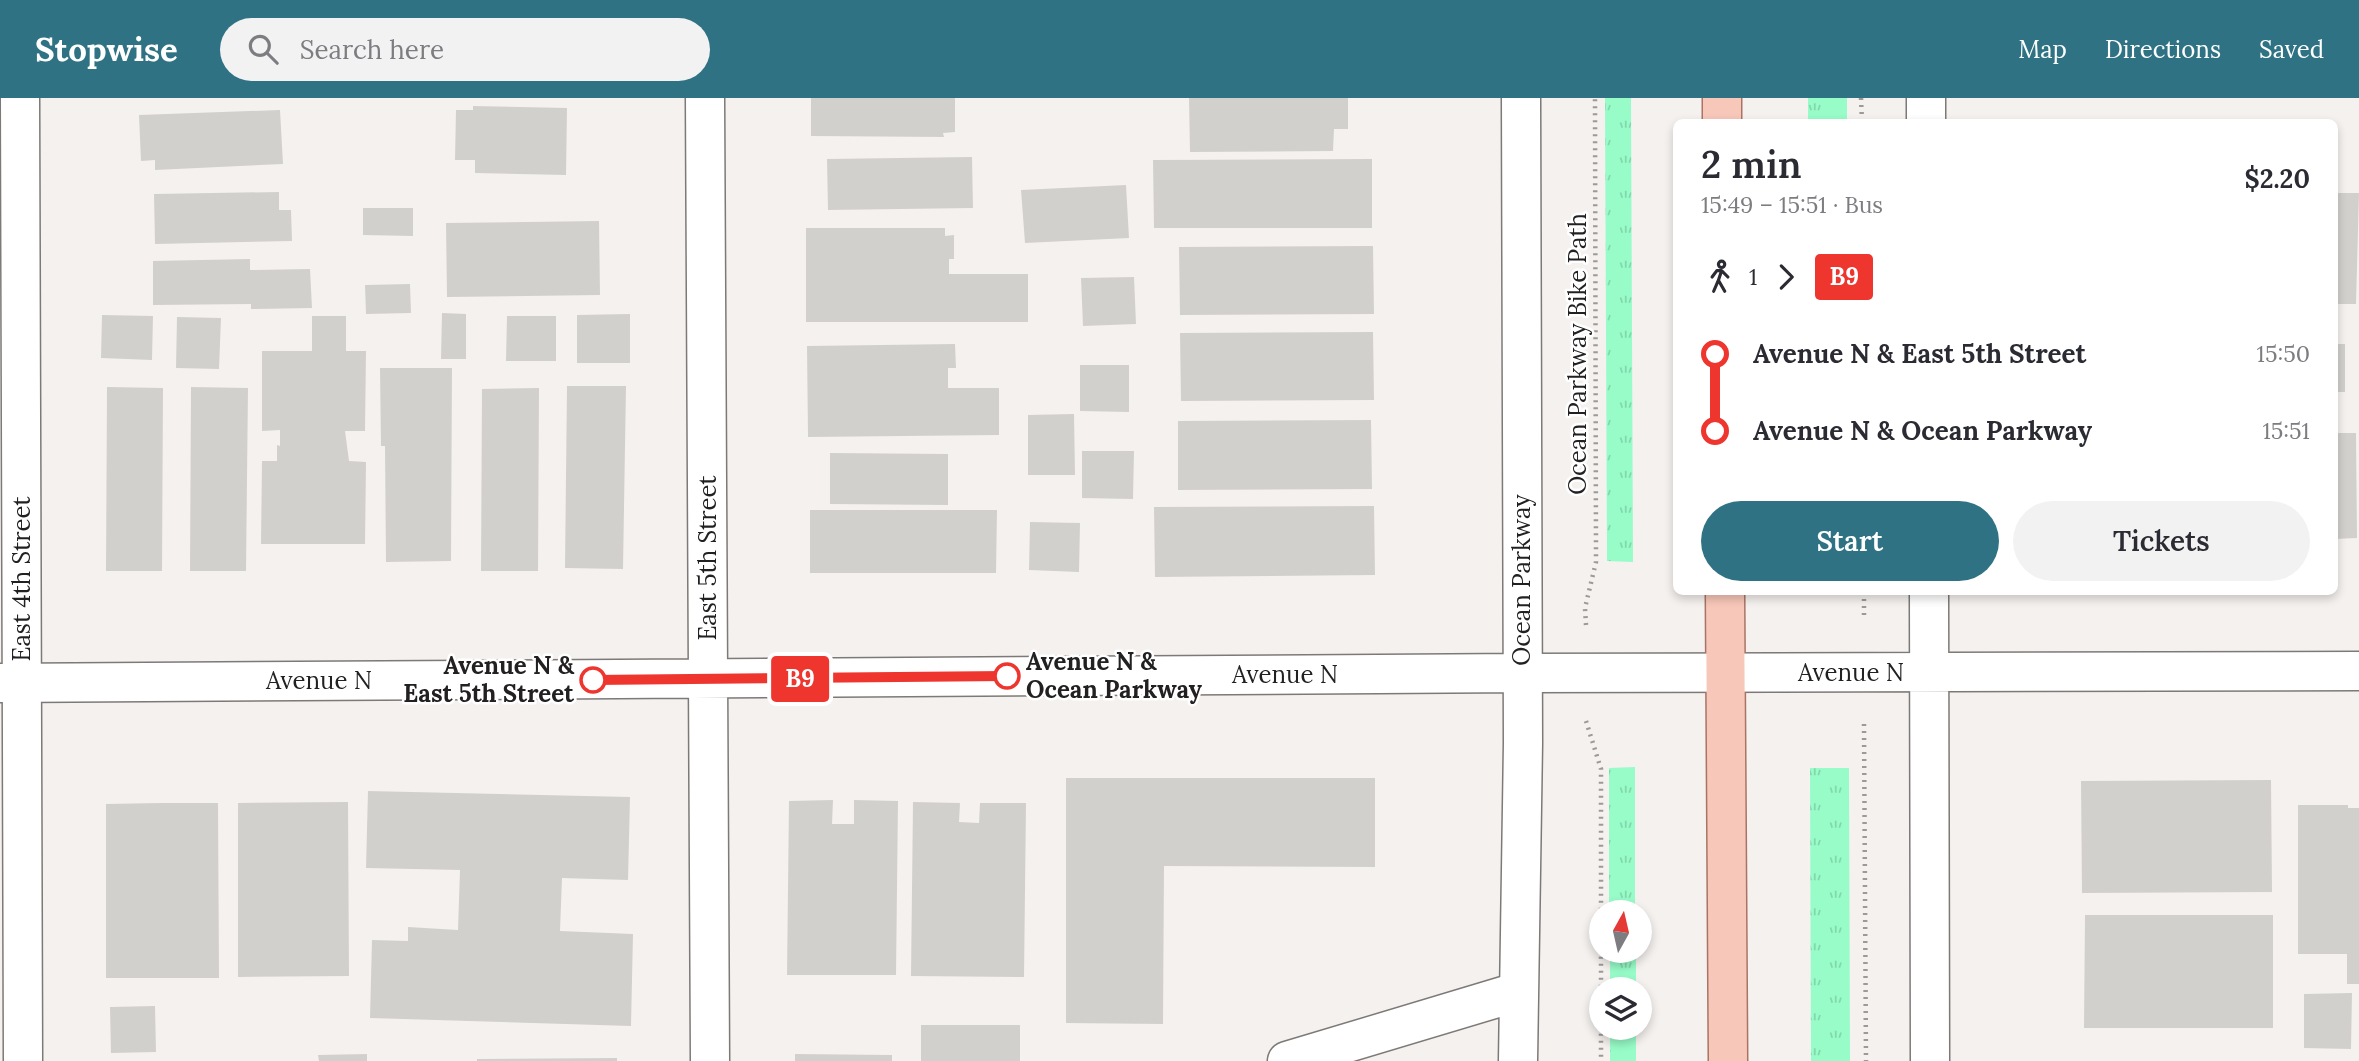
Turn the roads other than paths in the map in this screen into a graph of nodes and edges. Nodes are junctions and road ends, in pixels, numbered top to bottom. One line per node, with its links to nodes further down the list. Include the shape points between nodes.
1 (20, 98): 15 (street, East 4th Street)
2 (705, 98): 14 (street, East 5th Street)
3 (1521, 98): 11 (street, Ocean Parkway)
4 (1722, 98): 6 (main road)
5 (1926, 98): 7 (street)
6 (1723, 119)
7 (1926, 119)
8 (1725, 595): 12 (main road)
9 (1929, 595): 13 (street)
10 (2359, 671): 13 (street, Avenue N)
11 (1522, 673): 12 (street, Avenue N); 14 (street, Avenue N); 16 (street, Ocean Parkway)
12 (1726, 673): 13 (street, Avenue N); 21 (main road)
13 (1930, 674): 22 (street)
14 (708, 679): 15 (street, Avenue N); 18 (street, East 5th Street)
15 (11, 683): 17 (street, East 4th Street)
16 (1517, 992): 19 (street); 20 (street, Ocean Parkway)
17 (23, 1061)
18 (710, 1061)
19 (1287, 1061)
20 (1518, 1061)
21 (1728, 1061)
22 (1930, 1061)

